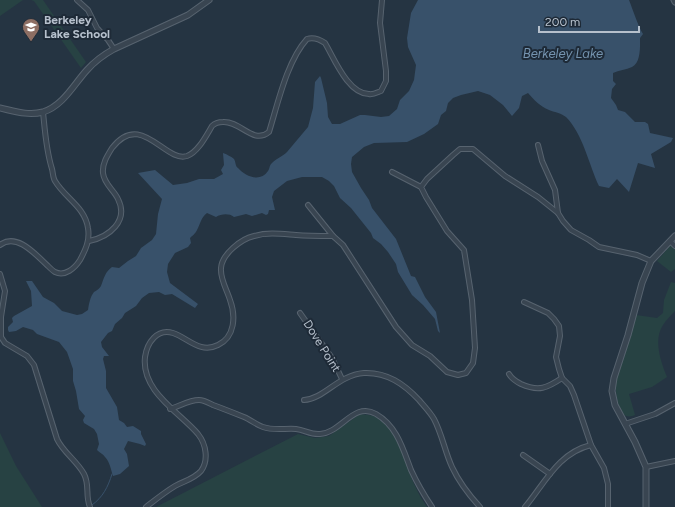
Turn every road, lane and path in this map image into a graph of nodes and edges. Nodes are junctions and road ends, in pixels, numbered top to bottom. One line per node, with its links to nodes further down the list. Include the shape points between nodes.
1 (77, 0): 4 (street, via 88,10 99,31)
2 (209, 0): 4 (street, via 188,15)
3 (382, 0): 14 (street, via 380,23 386,81 381,91 369,95 360,92 348,83 325,43 313,38 307,39 301,45 288,74 269,132 265,136 255,136 234,124 219,122 212,126 198,148 187,156 180,157 140,135 131,135 121,140 103,164 105,181 122,208 121,218 117,226 107,234)
4 (114, 49): 6 (street, via 95,62 56,104)
5 (0, 108): 6 (street, via 20,113)
6 (42, 112): 14 (street, via 54,180 78,206 88,228)
7 (538, 145): 11 (street, via 555,190)
8 (392, 172): 9 (street)
9 (421, 187): 11 (street, via 453,154 460,150 473,149 506,176); 12 (street, via 447,231 464,250 472,300 475,348 473,363 466,373 458,375 447,372 430,356 412,345 396,327 342,245)
10 (308, 205): 12 (street)
11 (558, 212): 18 (street, via 571,230 600,247 638,255)
12 (333, 236): 27 (street, via 264,234 239,243 231,250 221,269 234,317 226,339 217,346 203,348 172,333 155,335 151,339 145,356 145,369 149,381)
13 (675, 236): 15 (street)
14 (89, 241): 16 (street, via 72,270 64,273 55,272 22,243 10,241)
15 (670, 241): 17 (street); 18 (street)
16 (0, 245)
17 (675, 246)
18 (651, 261): 28 (street, via 614,378 612,391 615,405)
19 (0, 274): 34 (street, via 5,291 1,337 5,343 27,356 34,365 57,439 78,465 88,484)
20 (524, 302): 23 (street, via 548,313 559,326 556,357)
21 (300, 313): 24 (street, Dove Point, via 332,358)
22 (509, 374): 23 (street, via 514,381 531,388 544,388)
23 (562, 378): 29 (street, via 570,386)
24 (342, 379): 25 (street, via 311,400); 37 (street, via 355,374 372,374 392,378 408,388 434,418 460,482)
25 (304, 400)
26 (675, 403): 28 (street, via 655,414)
27 (170, 408): 35 (street, via 198,435 205,448 206,458 202,470 195,477 169,489); 36 (street, via 190,400 201,400 264,428 298,429 309,434 333,431 354,414 369,411 381,417 402,443 419,487)
28 (625, 424): 32 (street)
29 (591, 445): 33 (street, via 566,457); 39 (street, via 599,458 608,484)
30 (523, 455): 33 (street)
31 (675, 461): 32 (street)
32 (646, 467): 41 (street)
33 (550, 474): 38 (street)
34 (90, 507)
35 (146, 507)
36 (432, 507)
37 (480, 507)
38 (525, 507)
39 (608, 507): 40 (street)
40 (611, 507)
41 (646, 507)

